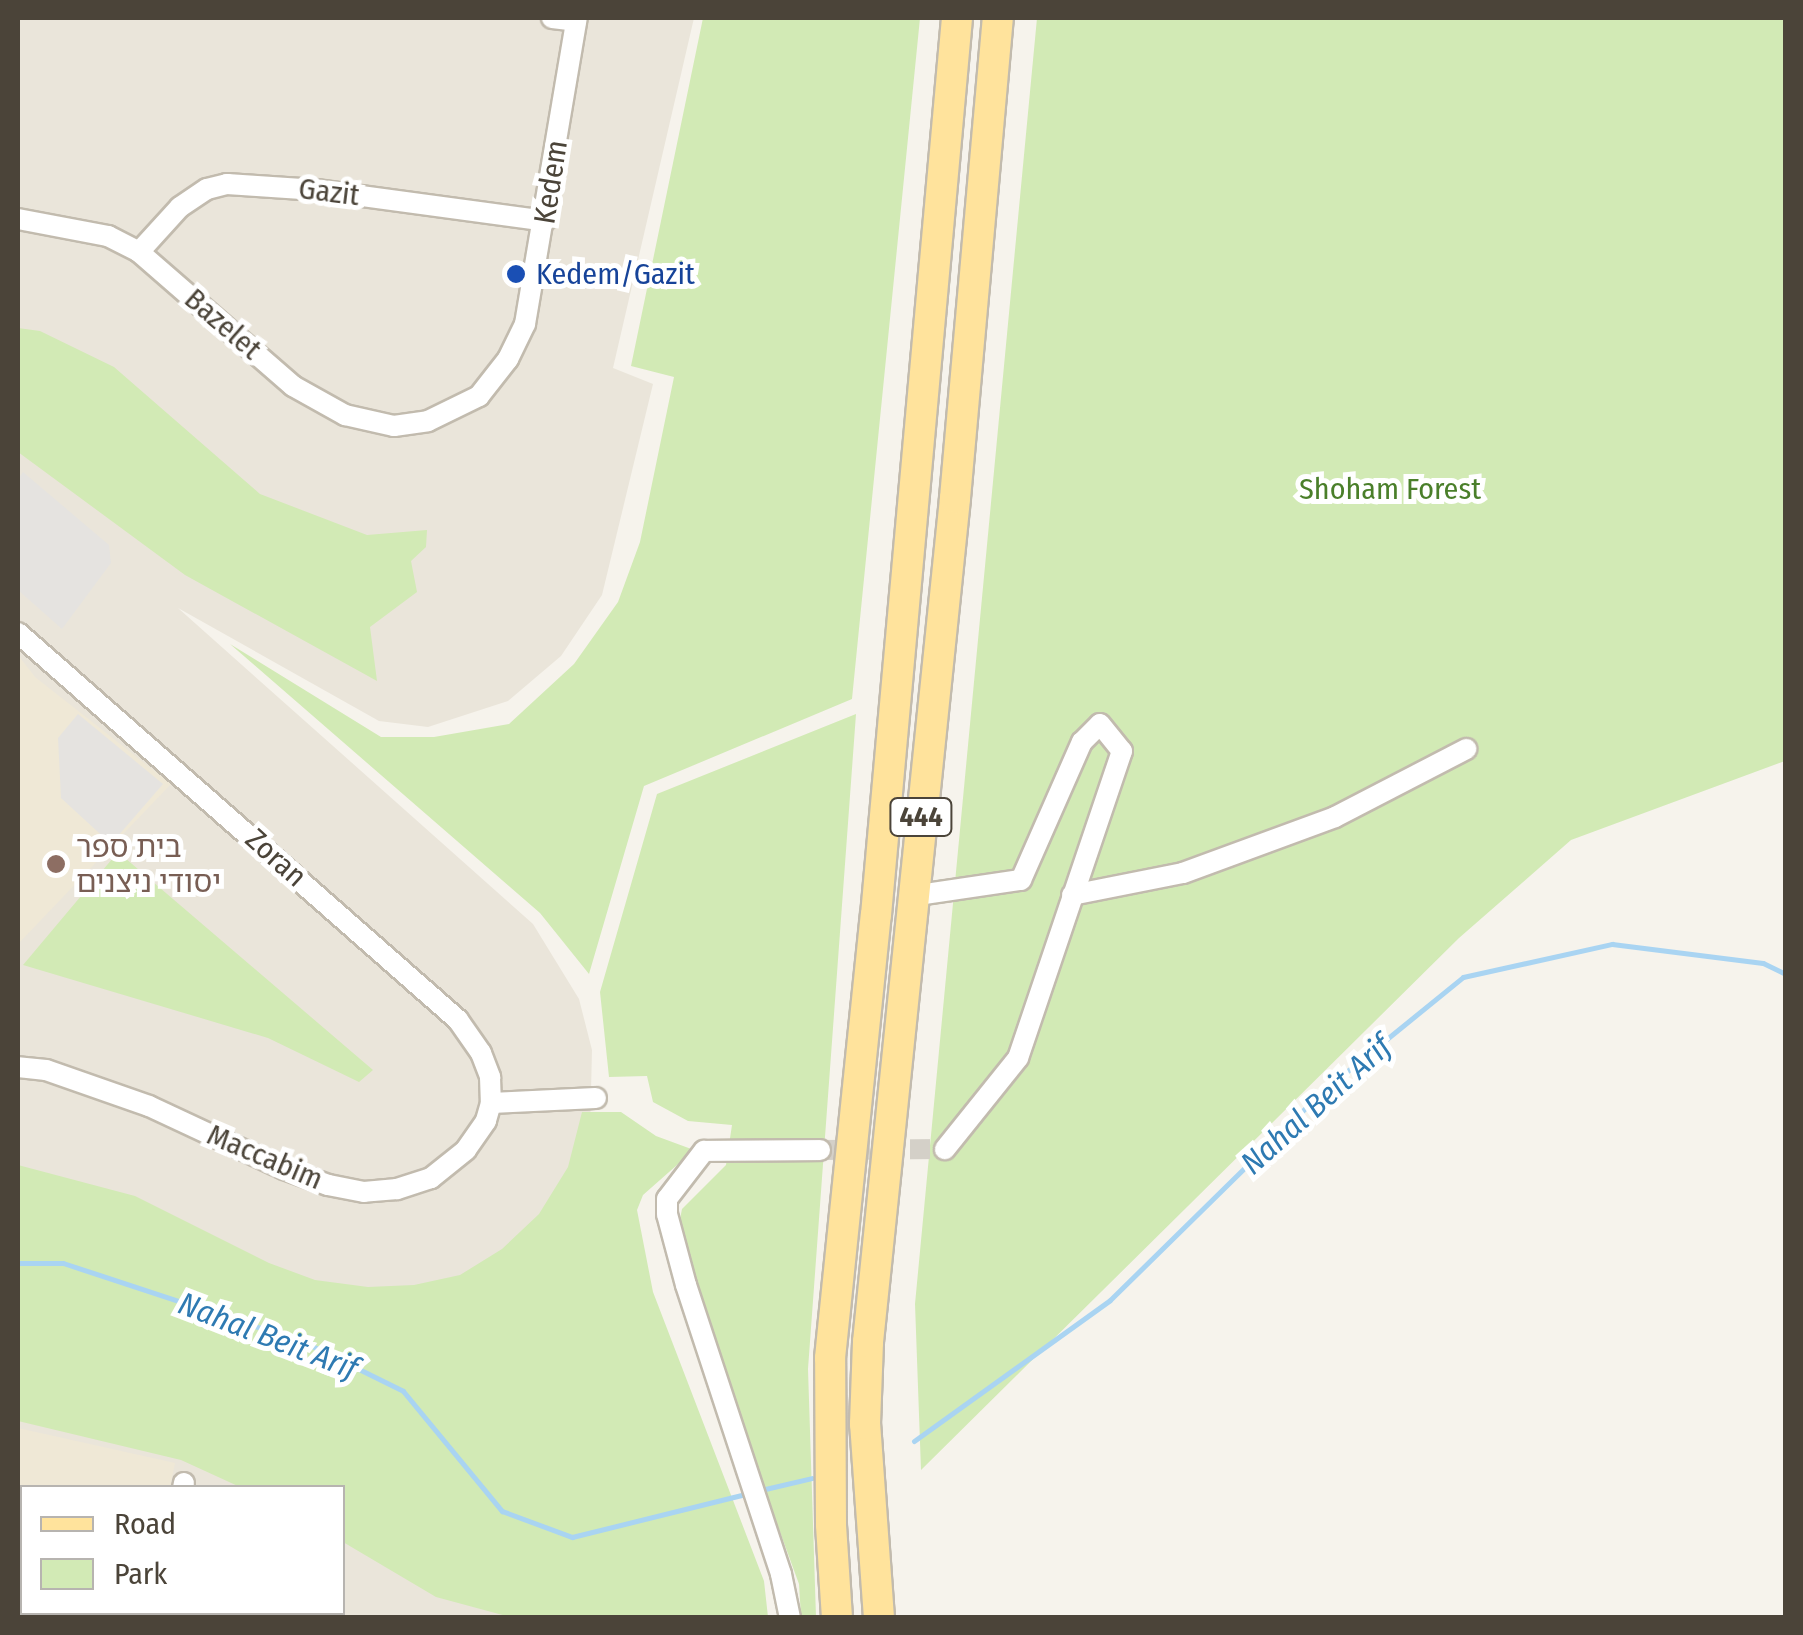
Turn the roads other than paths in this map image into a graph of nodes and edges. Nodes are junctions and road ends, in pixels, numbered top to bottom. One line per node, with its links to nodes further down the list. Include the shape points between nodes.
1 (552, 18): 4 (street)
2 (956, 18): 19 (main road, 444, via 830,1358)
3 (998, 18): 12 (main road, 444)
4 (577, 19): 6 (street, Kedem)
5 (18, 219): 7 (street, Bazelet, via 108,236)
6 (544, 221): 7 (street, Gazit, via 227,184 180,207); 8 (street, Kedem, via 525,324 508,359 478,396)
7 (139, 252): 8 (street, Bazelet, via 294,386 345,416 394,426)
8 (428, 421)
9 (18, 632): 15 (street, Zoran, via 458,1020 482,1053)
10 (1466, 749): 11 (street, via 1335,817 1183,872)
11 (1072, 895): 12 (street, via 1122,751 1100,724 1082,742 1021,880); 16 (street, via 1018,1058)
12 (912, 896): 20 (main road, 444, via 868,1359 868,1500)
13 (18, 1066): 15 (street, Maccabim, via 132,1100 284,1169 364,1192 431,1178 466,1150)
14 (596, 1098): 15 (street)
15 (491, 1103)
16 (945, 1149)
17 (820, 1150): 18 (street, via 704,1152 667,1199 666,1214)
18 (790, 1618)
19 (837, 1618)
20 (879, 1618)

